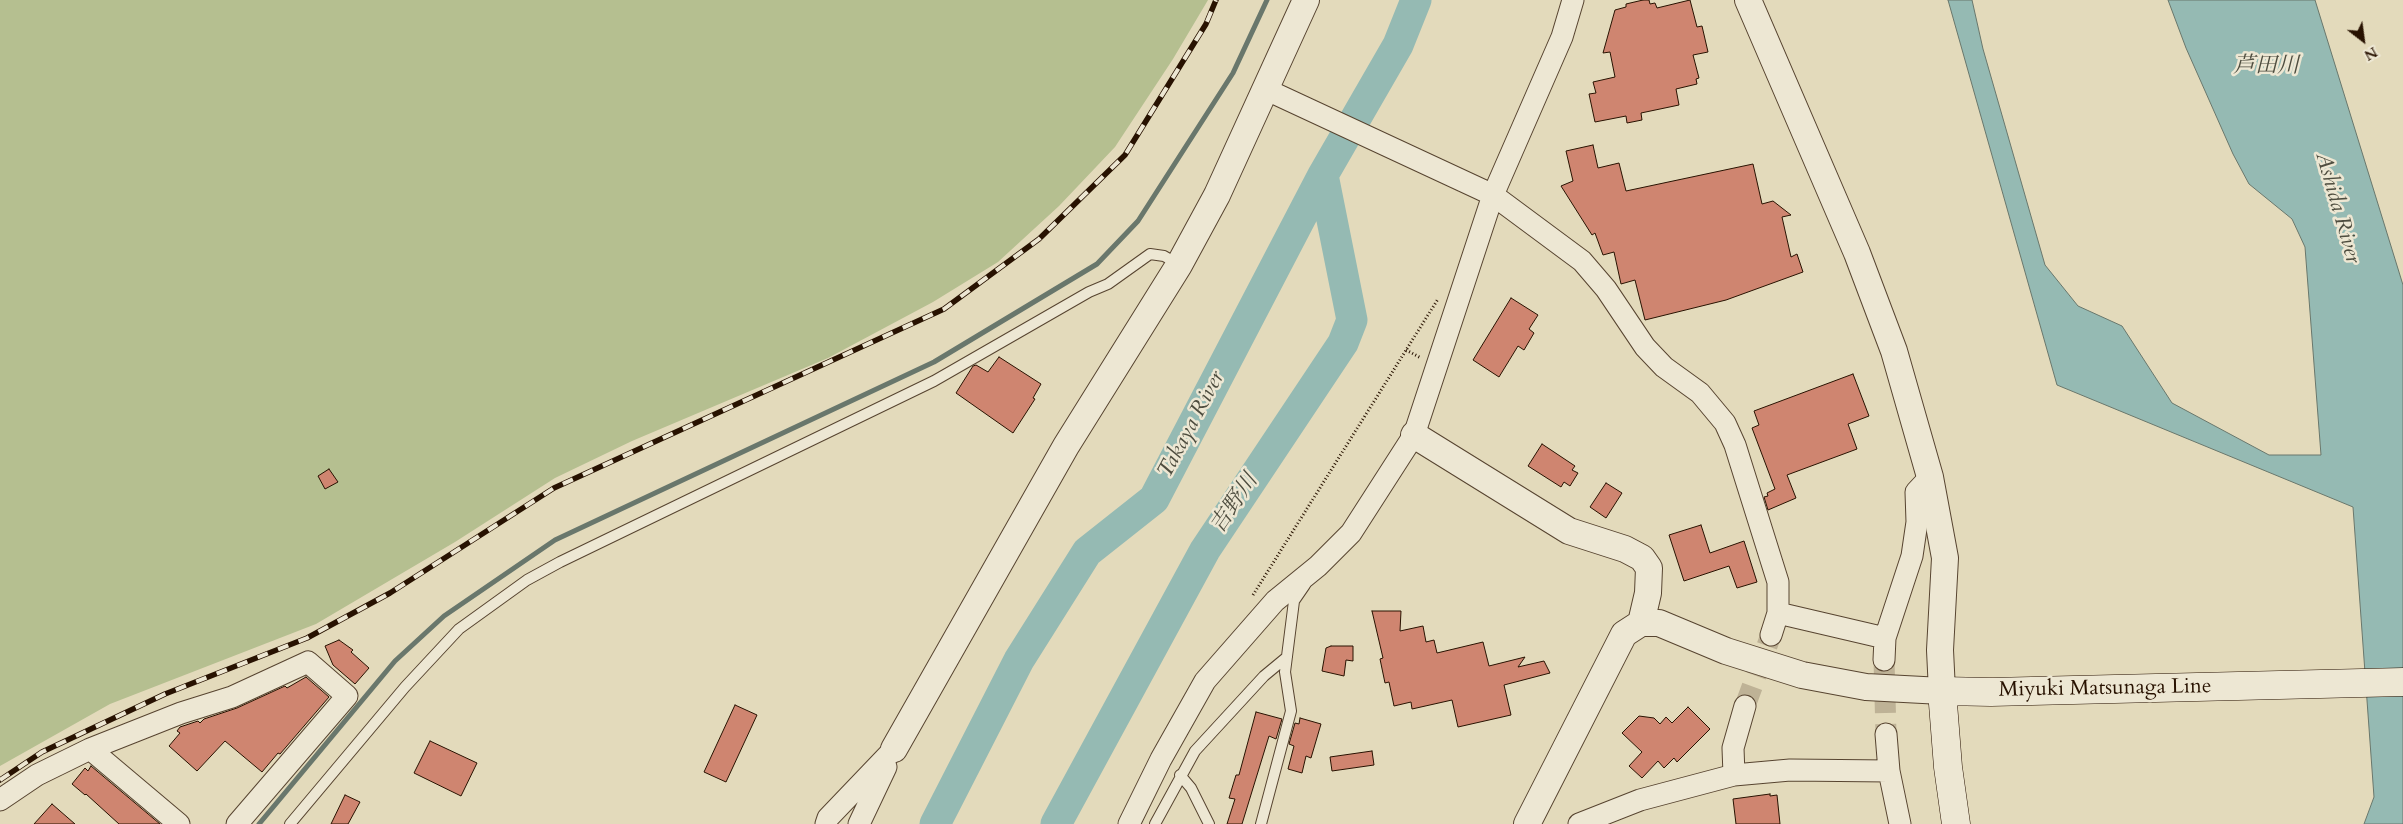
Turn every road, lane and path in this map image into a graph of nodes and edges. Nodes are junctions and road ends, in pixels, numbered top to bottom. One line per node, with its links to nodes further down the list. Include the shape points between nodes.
1 (1306, 0): 4 (street)
2 (1573, 0): 5 (street, via 1562,36)
3 (1748, 0): 11 (street, via 1857,253 1894,352)
4 (1265, 89): 5 (street); 6 (street, via 1217,194)
5 (1490, 193): 10 (street); 14 (street, via 1582,261 1606,289 1645,347 1664,367 1700,393 1725,423 1735,445 1778,582)
6 (1179, 265): 24 (street, via 1066,446); 32 (lane, via 1164,256 1150,254 1108,284 934,381 527,580 459,629 405,687)
7 (1440, 295): 8 (path)
8 (1406, 350): 9 (path); 13 (path)
9 (1410, 353)
10 (1414, 435): 12 (street, via 1351,533); 15 (street, via 1569,531 1625,549 1642,558 1649,568 1648,593)
11 (1930, 477): 17 (street, via 1916,492 1917,522 1912,556); 21 (street, via 1945,558 1940,650)
12 (1318, 566): 18 (lane, via 1294,601); 35 (street, via 1275,601 1205,681)
13 (1253, 596)
14 (1778, 613): 16 (street); 17 (street)
15 (1641, 623): 21 (street, via 1659,623 1726,651 1802,675 1866,686); 39 (street, via 1624,634)
16 (1771, 635)
17 (1885, 638): 19 (street)
18 (1287, 657): 27 (lane, via 1232,709 1195,751); 38 (lane, via 1285,672 1291,711)
19 (1884, 660)
20 (2403, 682): 21 (main road, Miyuki Matsunaga Line)
21 (1942, 691): 42 (main road)
22 (1745, 706): 28 (street, via 1733,748)
23 (1886, 734): 26 (street)
24 (894, 748): 33 (street, via 828,818); 34 (street)
25 (90, 750): 29 (street, via 37,775); 30 (street); 31 (street, via 181,713 232,697 308,662 347,696)
26 (1890, 771): 28 (street, via 1790,770); 41 (street)
27 (1180, 775): 36 (lane); 37 (lane, via 1191,788)
28 (1734, 775): 40 (street, via 1640,800)
29 (0, 800)
30 (178, 824)
31 (237, 824)
32 (290, 824)
33 (826, 824)
34 (859, 824)
35 (1129, 824)
36 (1155, 824)
37 (1209, 824)
38 (1261, 824)
39 (1527, 824)
40 (1579, 824)
41 (1900, 824)
42 (1956, 824)

